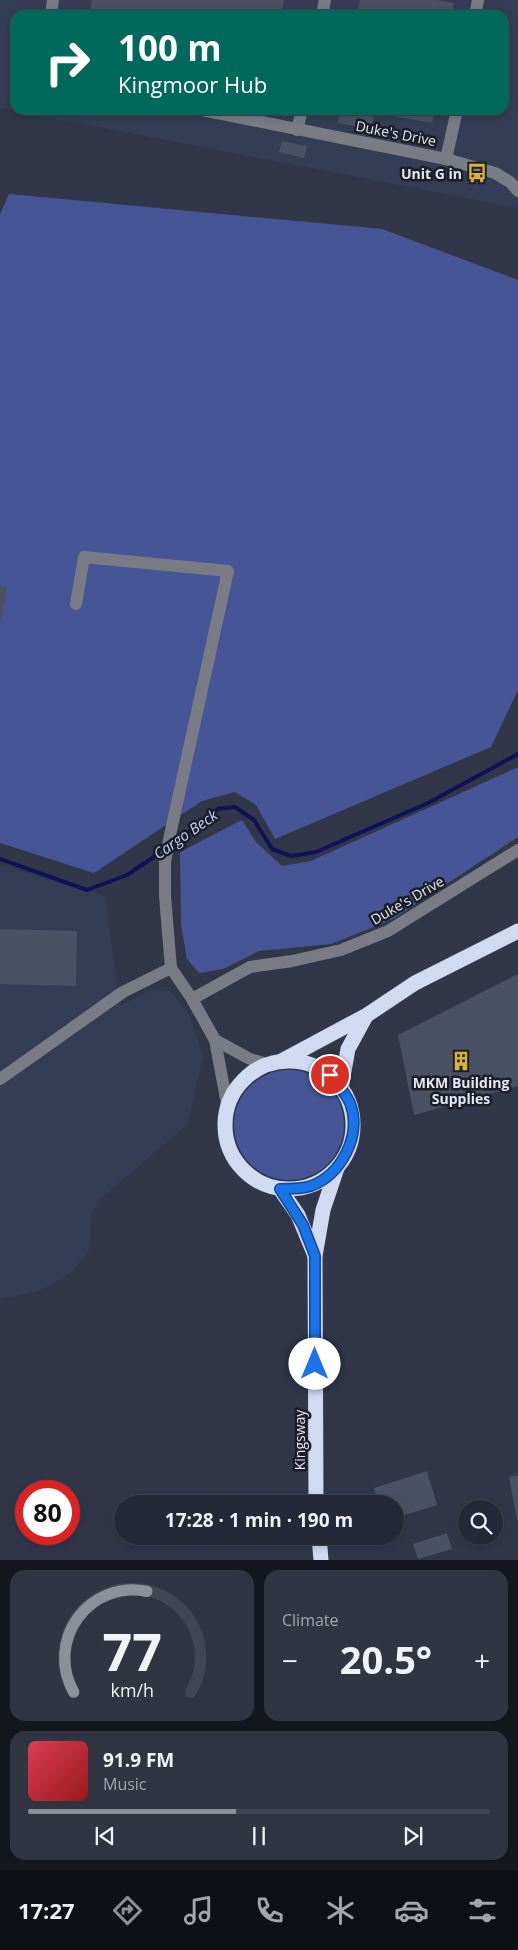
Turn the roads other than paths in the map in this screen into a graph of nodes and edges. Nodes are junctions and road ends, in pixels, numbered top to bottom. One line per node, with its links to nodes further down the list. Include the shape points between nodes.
1 (226, 115): 4 (street, Duke's Drive)
2 (301, 115): 4 (street)
3 (456, 115): 5 (street)
4 (297, 130): 5 (street, Duke's Drive)
5 (446, 159): 6 (street, Duke's Drive, via 495,173)
6 (518, 191)
7 (76, 604): 10 (street, via 84,557 228,571 165,862)
8 (518, 850): 11 (street, Duke's Drive, via 388,931 341,950 250,967)
9 (518, 930): 12 (highway, via 415,983)
10 (171, 968): 11 (street); 16 (street, via 123,992)
11 (192, 999): 13 (street)
12 (367, 1014): 14 (highway); 17 (highway, via 348,1049)
13 (215, 1040): 15 (street, via 250,1059); 18 (street)
14 (282, 1061): 15 (highway); 17 (highway, via 315,1066 330,1075)
15 (267, 1064): 18 (highway, via 236,1087)
16 (0, 1079)
17 (341, 1088): 19 (highway, via 352,1110 353,1130 350,1146)
18 (227, 1104): 20 (highway, via 226,1142 233,1159 246,1174 262,1184)
19 (337, 1168): 20 (highway, via 311,1186); 21 (highway, Kingsway)
20 (280, 1189): 21 (highway, Kingsway, via 300,1220)
21 (315, 1256): 22 (highway, Kingsway)
22 (316, 1495)
23 (320, 1545): 24 (highway)
24 (321, 1560)

